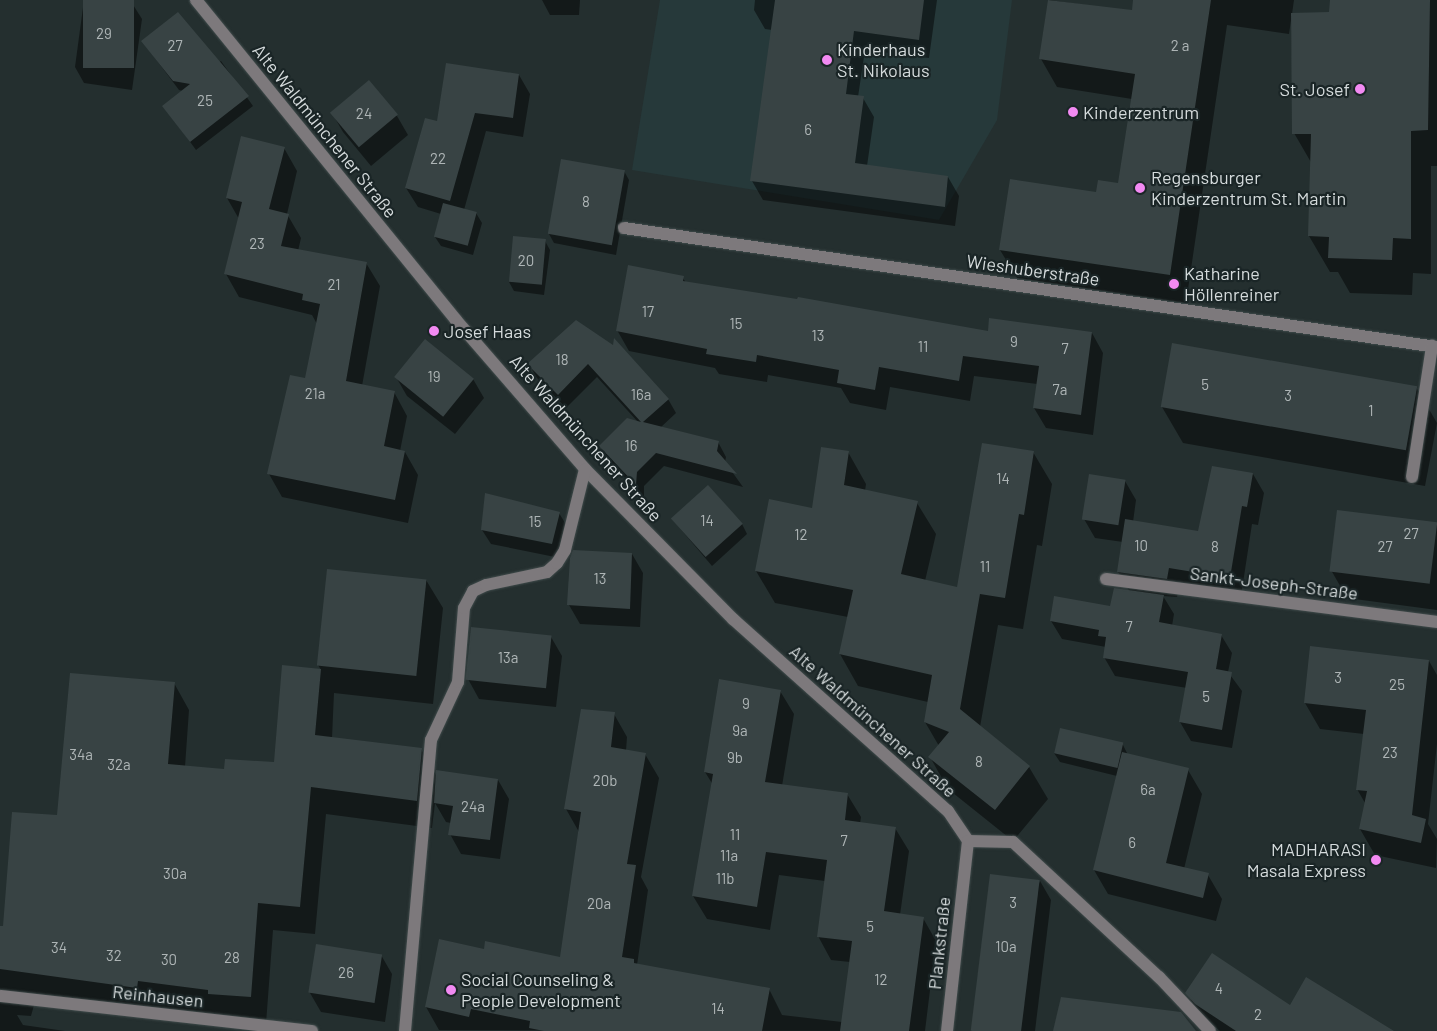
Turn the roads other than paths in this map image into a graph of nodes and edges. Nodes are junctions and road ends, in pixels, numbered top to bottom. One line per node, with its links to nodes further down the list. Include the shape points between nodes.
1 (196, 0): 4 (street, Alte Waldmünchener Straße, via 456,320)
2 (624, 228): 3 (street, Wieshuberstraße)
3 (1434, 346): 5 (street)
4 (586, 469): 8 (street, Alte Waldmünchener Straße, via 733,619 948,811); 11 (street, via 565,550 557,563 547,572 472,591 464,608 458,682 431,740)
5 (1412, 477)
6 (1106, 579): 7 (street, Sankt-Joseph-Straße)
7 (1437, 622)
8 (968, 842): 12 (street, Plankstraße); 13 (street, via 1013,842 1158,977)
9 (0, 996): 10 (street, Reinhausen)
10 (312, 1031)
11 (405, 1031)
12 (947, 1031)
13 (1210, 1031)

